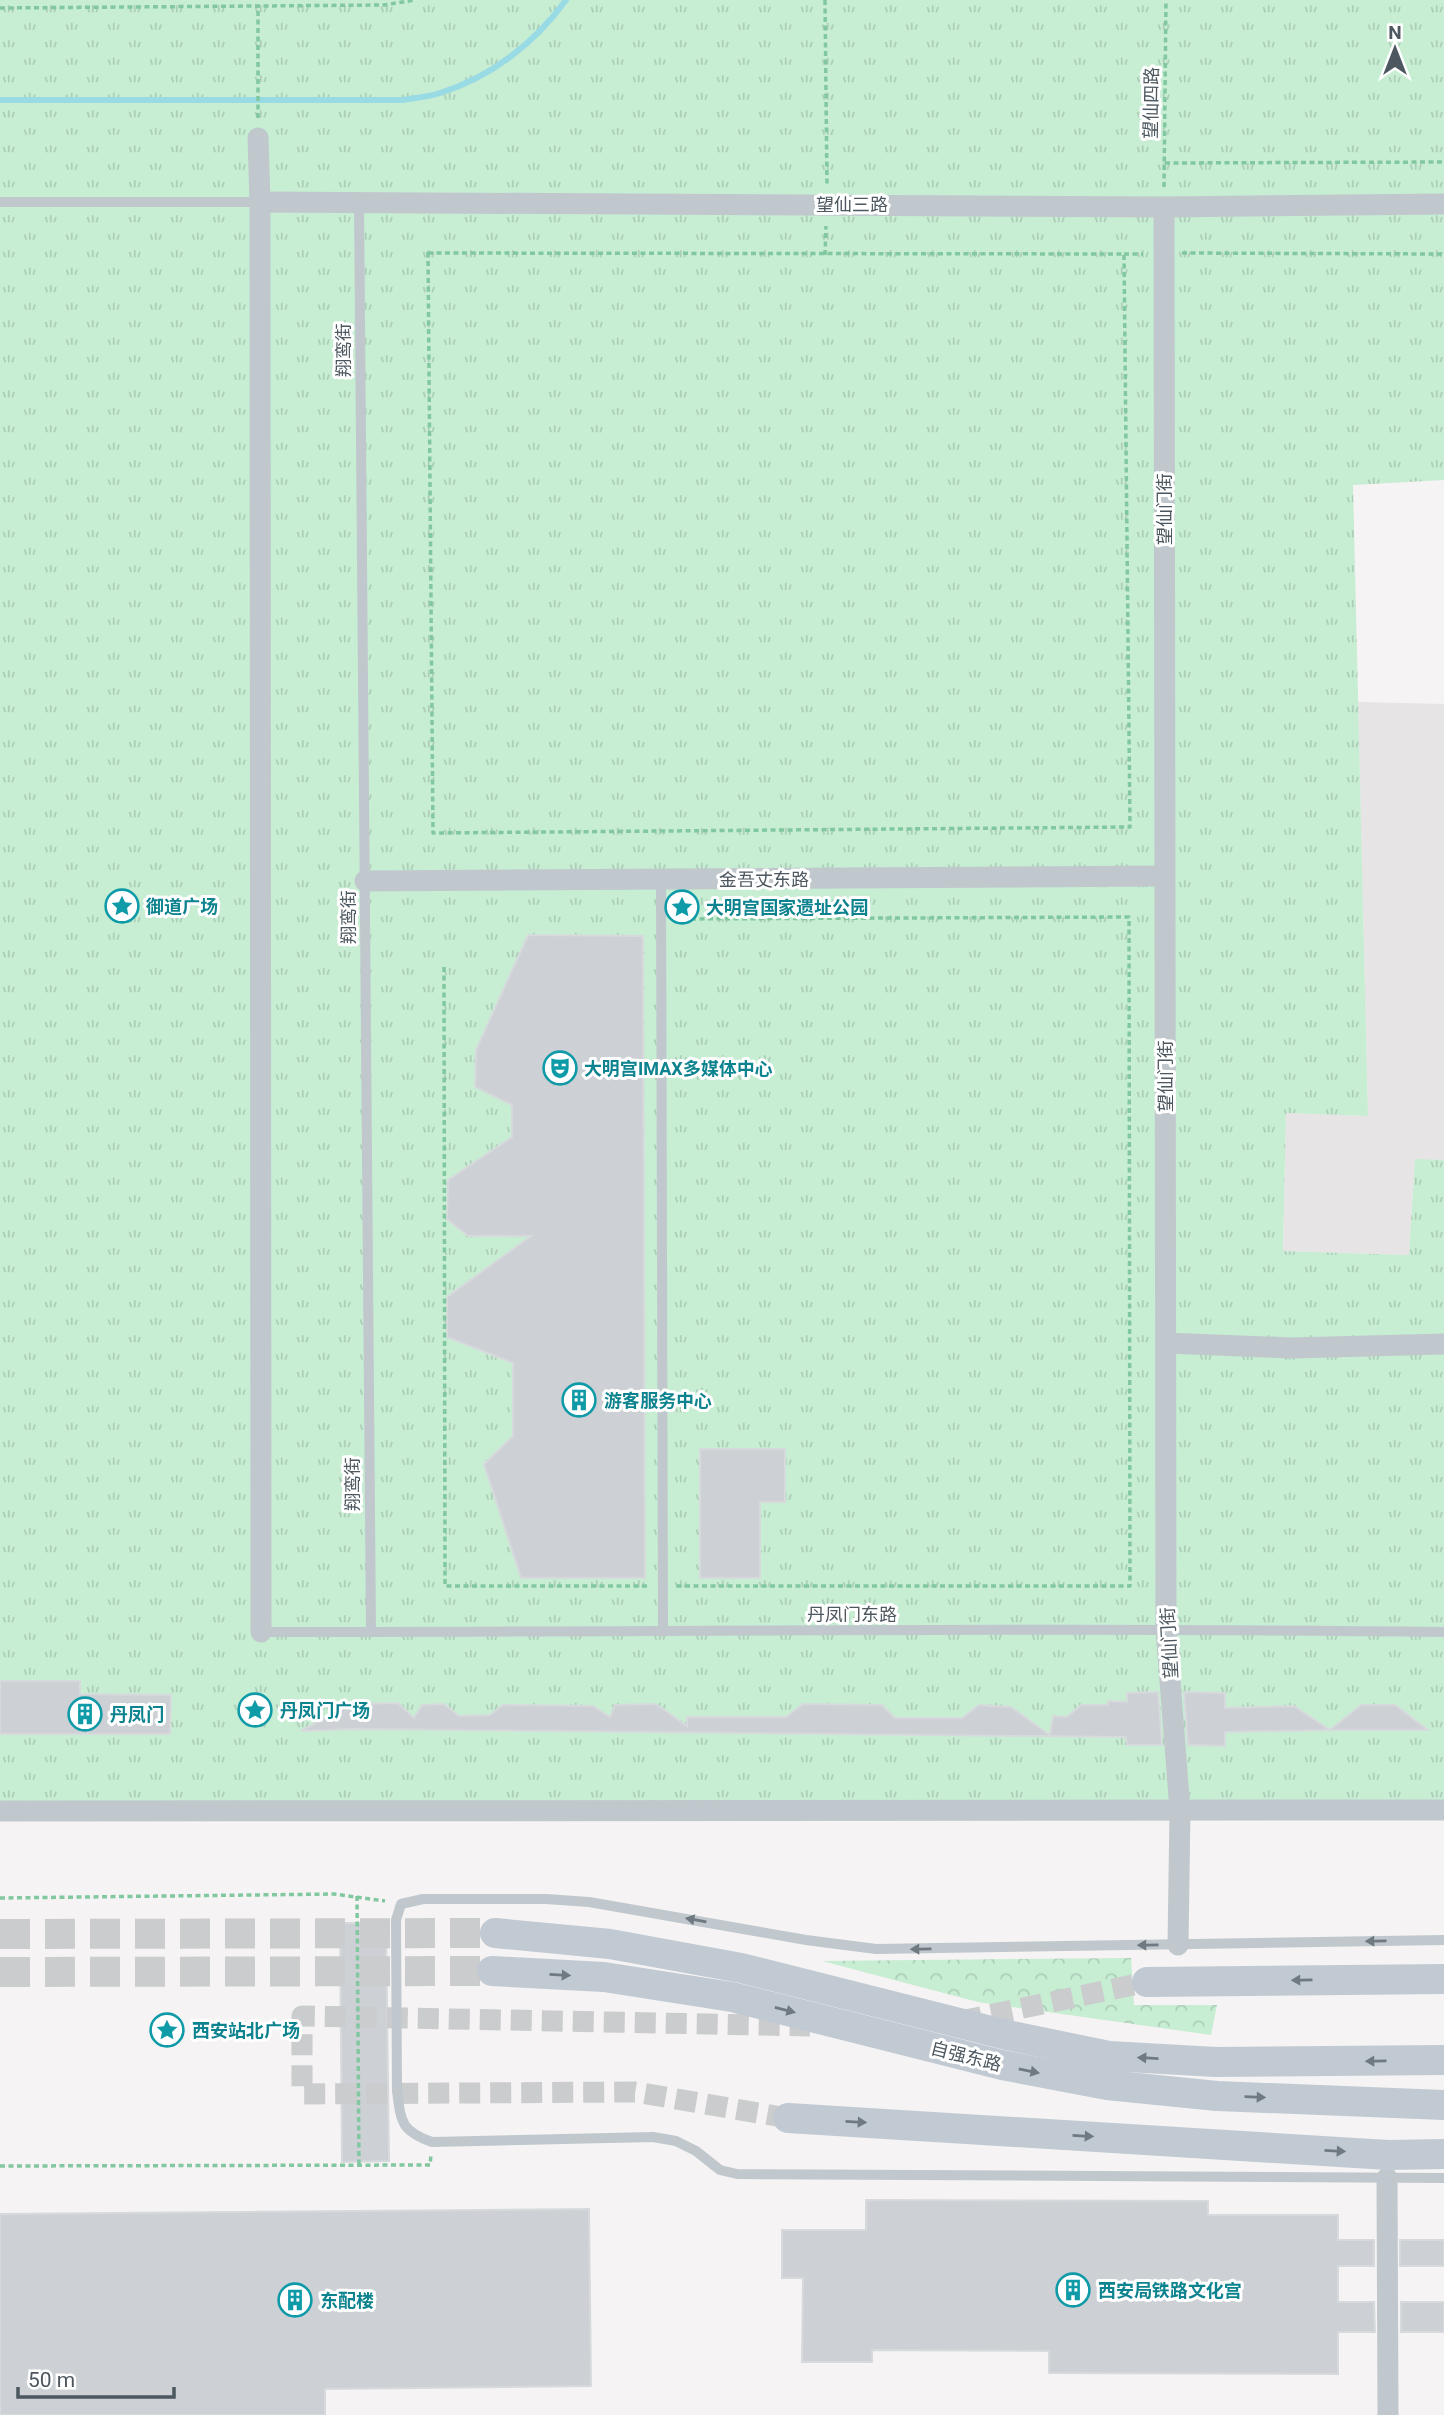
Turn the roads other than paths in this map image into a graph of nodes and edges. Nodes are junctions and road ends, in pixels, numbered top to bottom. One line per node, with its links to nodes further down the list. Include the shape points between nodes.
1 (258, 138): 3 (street)
2 (0, 202): 3 (lane)
3 (260, 202): 4 (street, 望仙三路); 13 (street)
4 (359, 202): 6 (street, 望仙三路); 9 (lane, 翔鸾街)
5 (1444, 204): 6 (street, 望仙三路)
6 (1164, 207): 7 (street, 望仙门街)
7 (1164, 876): 8 (street, 金吾丈东路); 10 (street, 望仙门街)
8 (661, 879): 9 (street, 金吾丈东路); 15 (lane)
9 (365, 881): 14 (lane, 翔鸾街)
10 (1166, 1343): 11 (street, via 1292,1348); 12 (street, 望仙门街)
11 (1444, 1344)
12 (1166, 1629): 15 (lane, 丹凤门东路); 16 (lane, 丹凤门东路); 17 (street, 望仙门街)
13 (261, 1632): 14 (lane, 丹凤门东路)
14 (371, 1632): 15 (lane, 丹凤门东路)
15 (663, 1632)
16 (1444, 1632)
17 (1181, 1810): 18 (street); 19 (street); 22 (street, 望仙门街)
18 (1444, 1810)
19 (0, 1811)
20 (495, 1933): 26 (main road, 自强东路, one-way to 20, via 1216,2062 1109,2056 741,1968 610,1944)
21 (1444, 1940): 22 (lane, one-way to 22)
22 (1178, 1945): 30 (lane, one-way to 30, via 876,1949 589,1902 423,1899 401,1904 396,1920 400,2117 412,2135 432,2142 653,2137 676,2141 720,2171 737,2174)
23 (492, 1971): 27 (main road, 自强东路, one-way to 27, via 604,1977 732,1997 1002,2065 1107,2085 1217,2096)
24 (1444, 1979): 25 (main road, one-way to 25)
25 (1147, 1982)
26 (1444, 2060)
27 (1444, 2105)
28 (788, 2118): 29 (main road, one-way to 29, via 1388,2155)
29 (1444, 2154)
30 (1387, 2178): 31 (lane); 32 (street)
31 (1444, 2178)
32 (1388, 2415)

